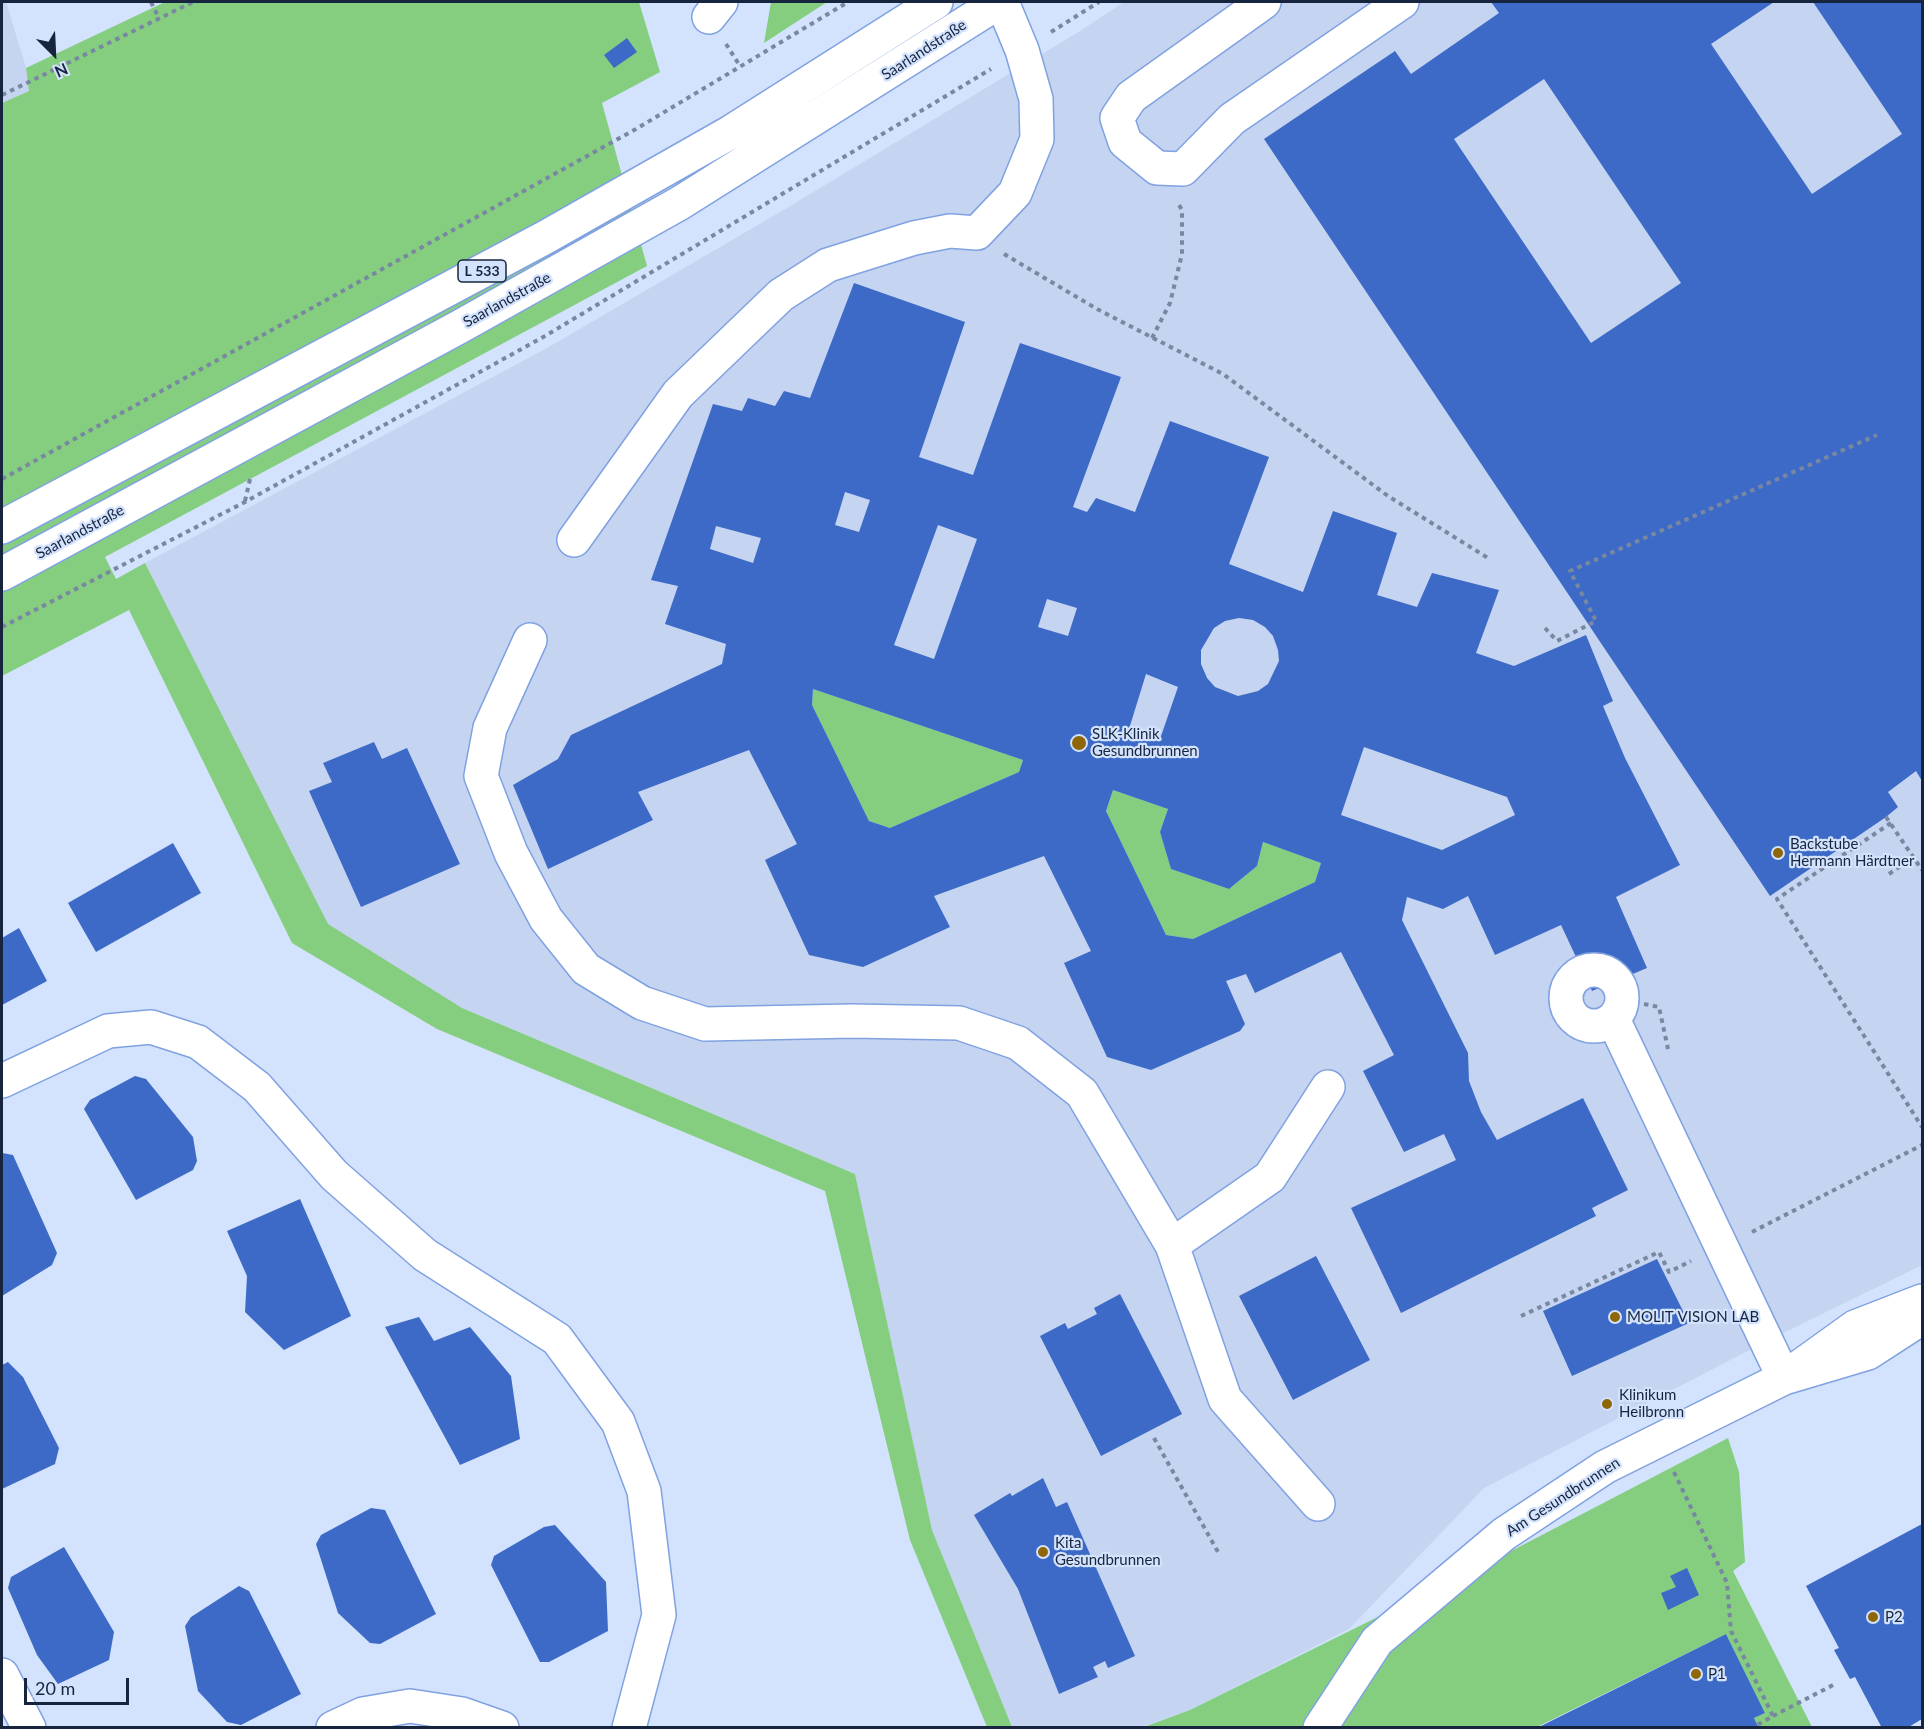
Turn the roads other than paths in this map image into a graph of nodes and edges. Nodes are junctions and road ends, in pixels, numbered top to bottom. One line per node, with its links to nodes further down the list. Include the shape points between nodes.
1 (936, 2): 5 (street, L 533, via 731,132 546,237)
2 (1001, 2): 6 (street, via 1022,50 1036,99 1037,139 1015,193 977,233 950,231 914,238 828,265 781,295 678,394); 7 (street, Saarlandstraße / L 533, via 680,203)
3 (1264, 2): 4 (street, via 1131,97 1117,118 1125,142 1157,168 1183,169 1232,119)
4 (1402, 2)
5 (2, 527)
6 (574, 540)
7 (2, 574)
8 (530, 640): 12 (street, via 490,728 481,776 511,854 546,919 586,969 642,1004 705,1024 852,1020 959,1023 1018,1043 1082,1093)
9 (1618, 1010): 15 (street, via 1719,1247)
10 (2, 1081): 21 (street, via 108,1031 151,1027 198,1042 257,1087 334,1175 425,1255 557,1339 618,1422 644,1491 659,1615)
11 (1328, 1087): 12 (street, via 1270,1177)
12 (1172, 1245): 16 (street, via 1225,1399)
13 (1923, 1301): 15 (street, Am Gesundbrunnen, via 1855,1328)
14 (1923, 1318): 15 (street, via 1868,1353)
15 (1784, 1378): 22 (street, Am Gesundbrunnen, via 1605,1467 1504,1534 1377,1641)
16 (1318, 1504)
17 (2, 1676): 18 (street)
18 (29, 1728)
19 (333, 1728): 20 (street, via 363,1714 410,1706 462,1714)
20 (502, 1728)
21 (629, 1728)
22 (1320, 1728)

